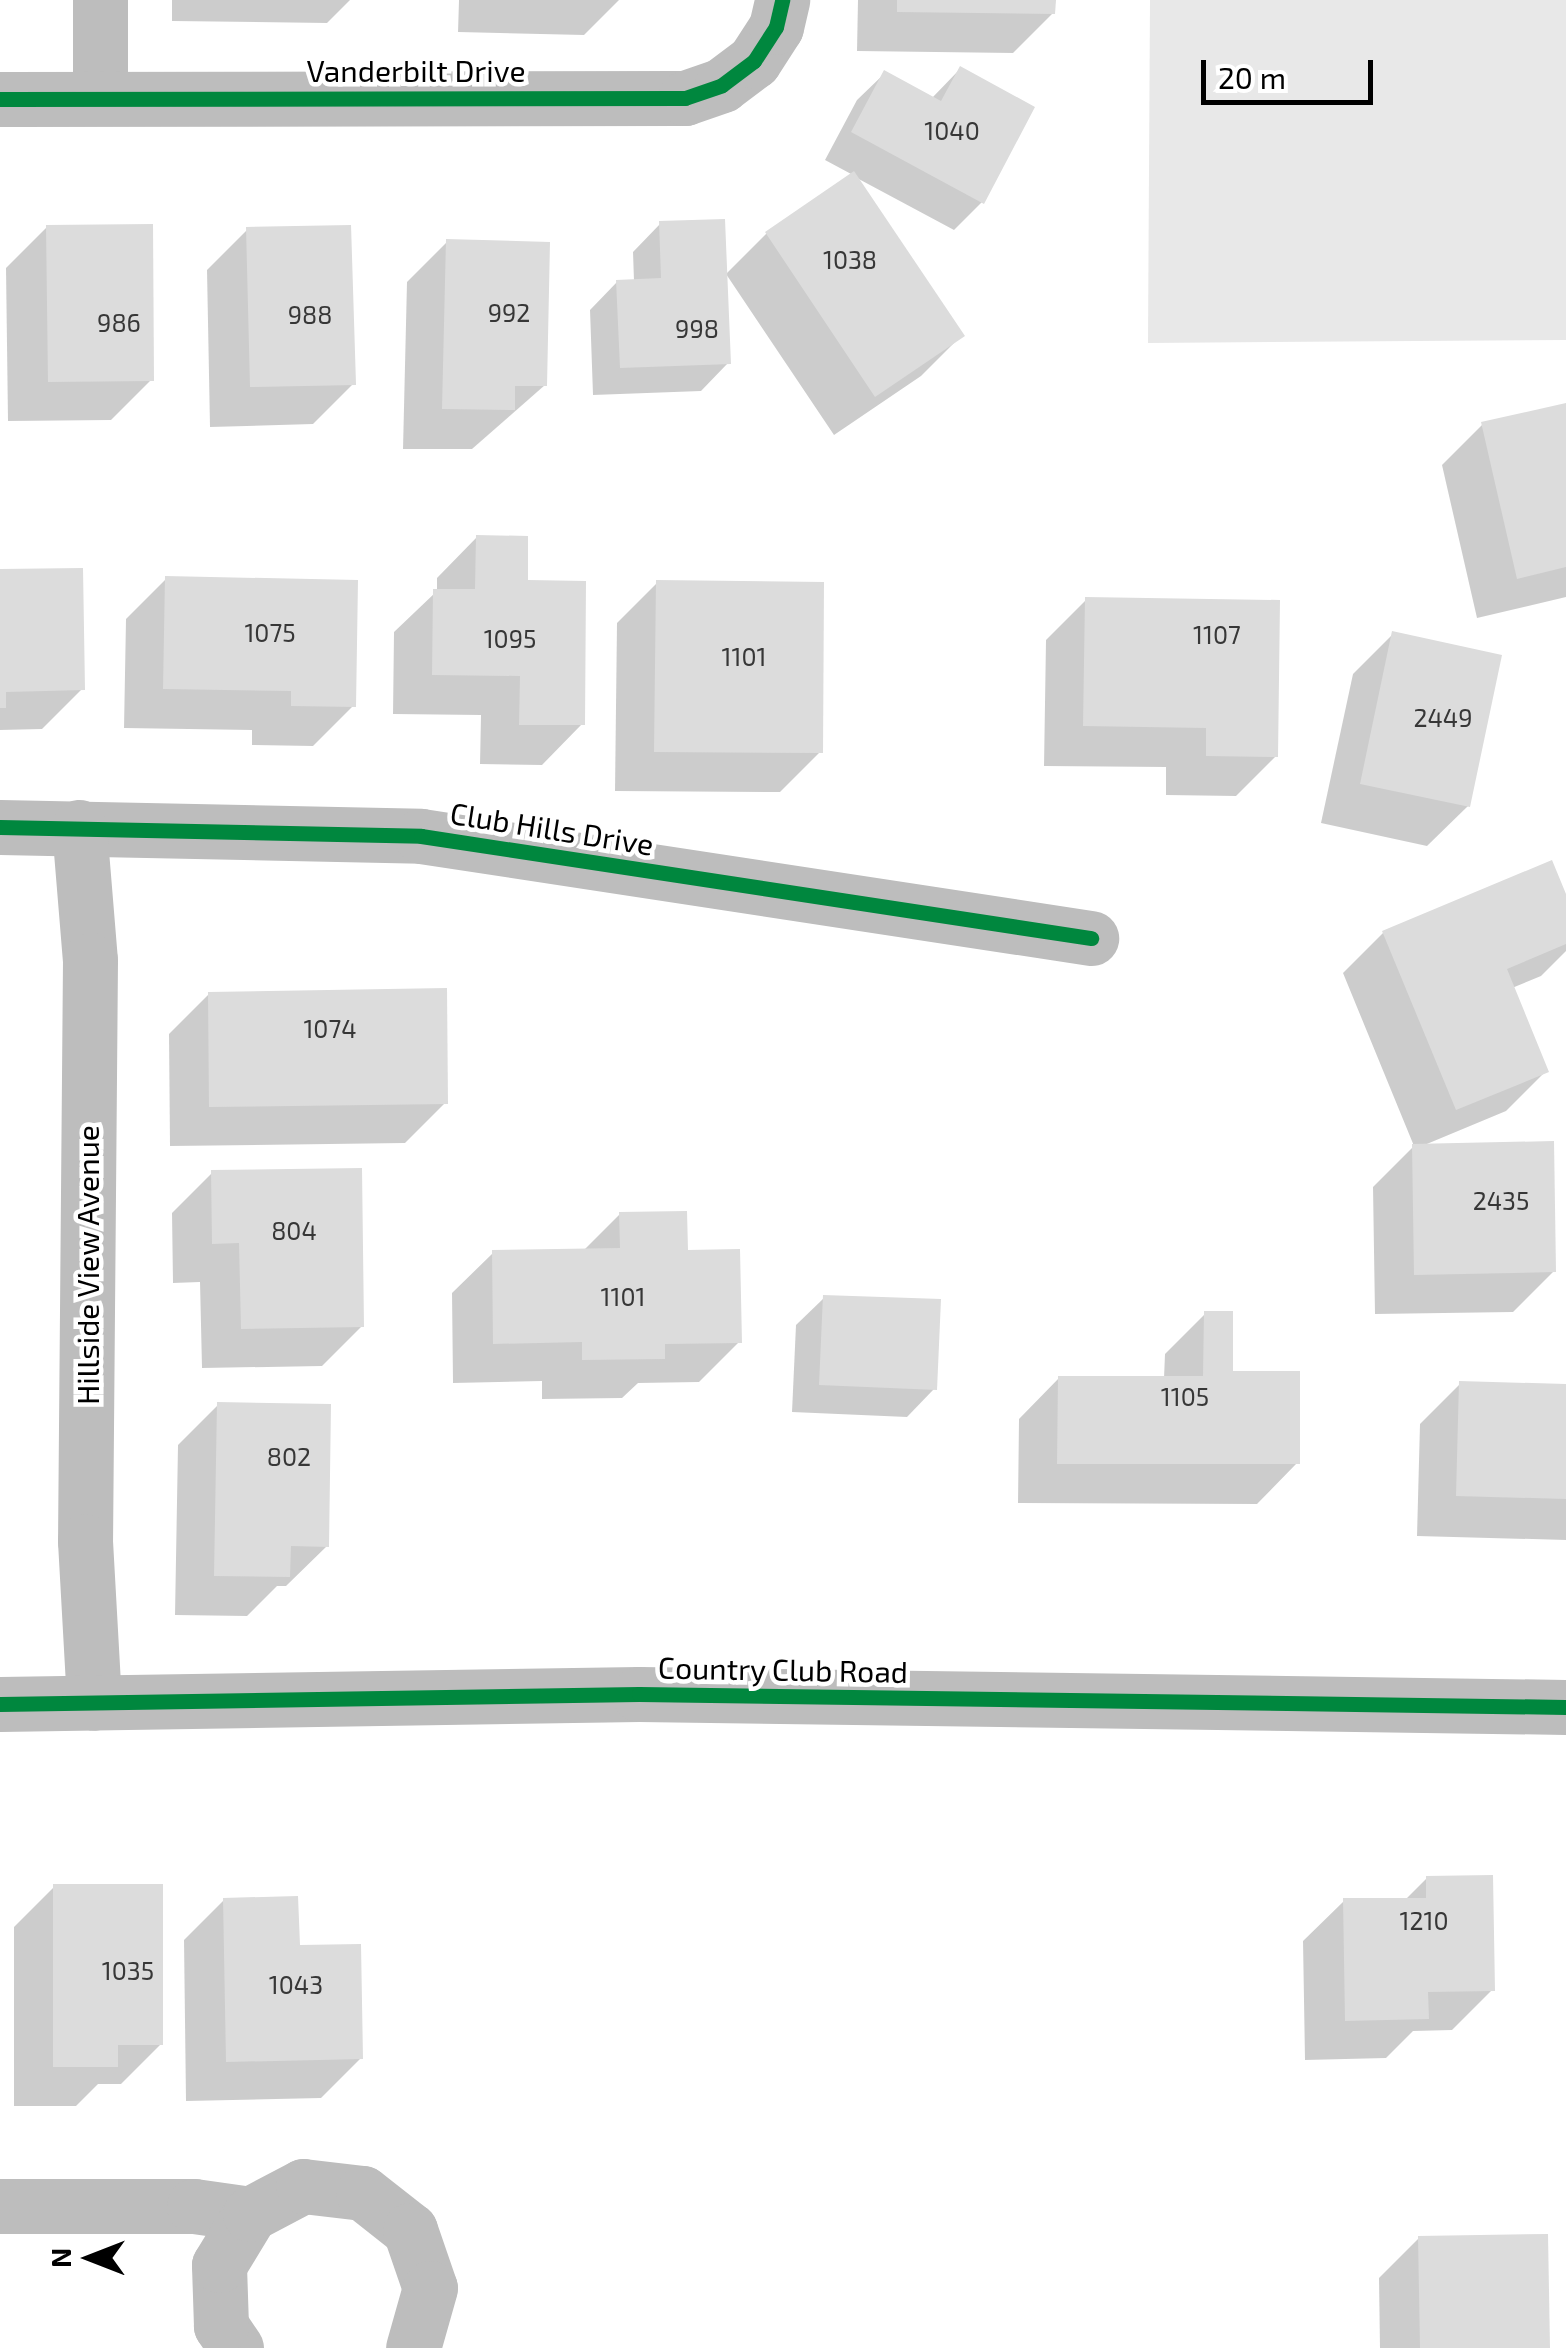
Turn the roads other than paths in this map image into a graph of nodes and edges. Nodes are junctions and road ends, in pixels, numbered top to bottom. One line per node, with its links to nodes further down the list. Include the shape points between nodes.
1 (100, 0): 4 (street)
2 (782, 0): 4 (street, Vanderbilt Drive, via 776,27 754,61 722,85 685,98)
3 (0, 98): 4 (street, Vanderbilt Drive)
4 (100, 98)
5 (79, 826): 6 (street, Club Hills Drive); 7 (street, Club Hills Drive, via 421,836); 8 (street, Hillside View Avenue, via 90,960 85,1541)
6 (0, 827)
7 (1091, 938)
8 (94, 1703): 9 (street, Country Club Road); 10 (street, Country Club Road, via 639,1694)
9 (0, 1704)
10 (1566, 1707)
11 (0, 2206): 12 (street, via 194,2206)
12 (250, 2214): 13 (street, via 219,2265 221,2326); 14 (street, via 303,2186 364,2192 410,2230 430,2288)
13 (236, 2348)
14 (413, 2348)

